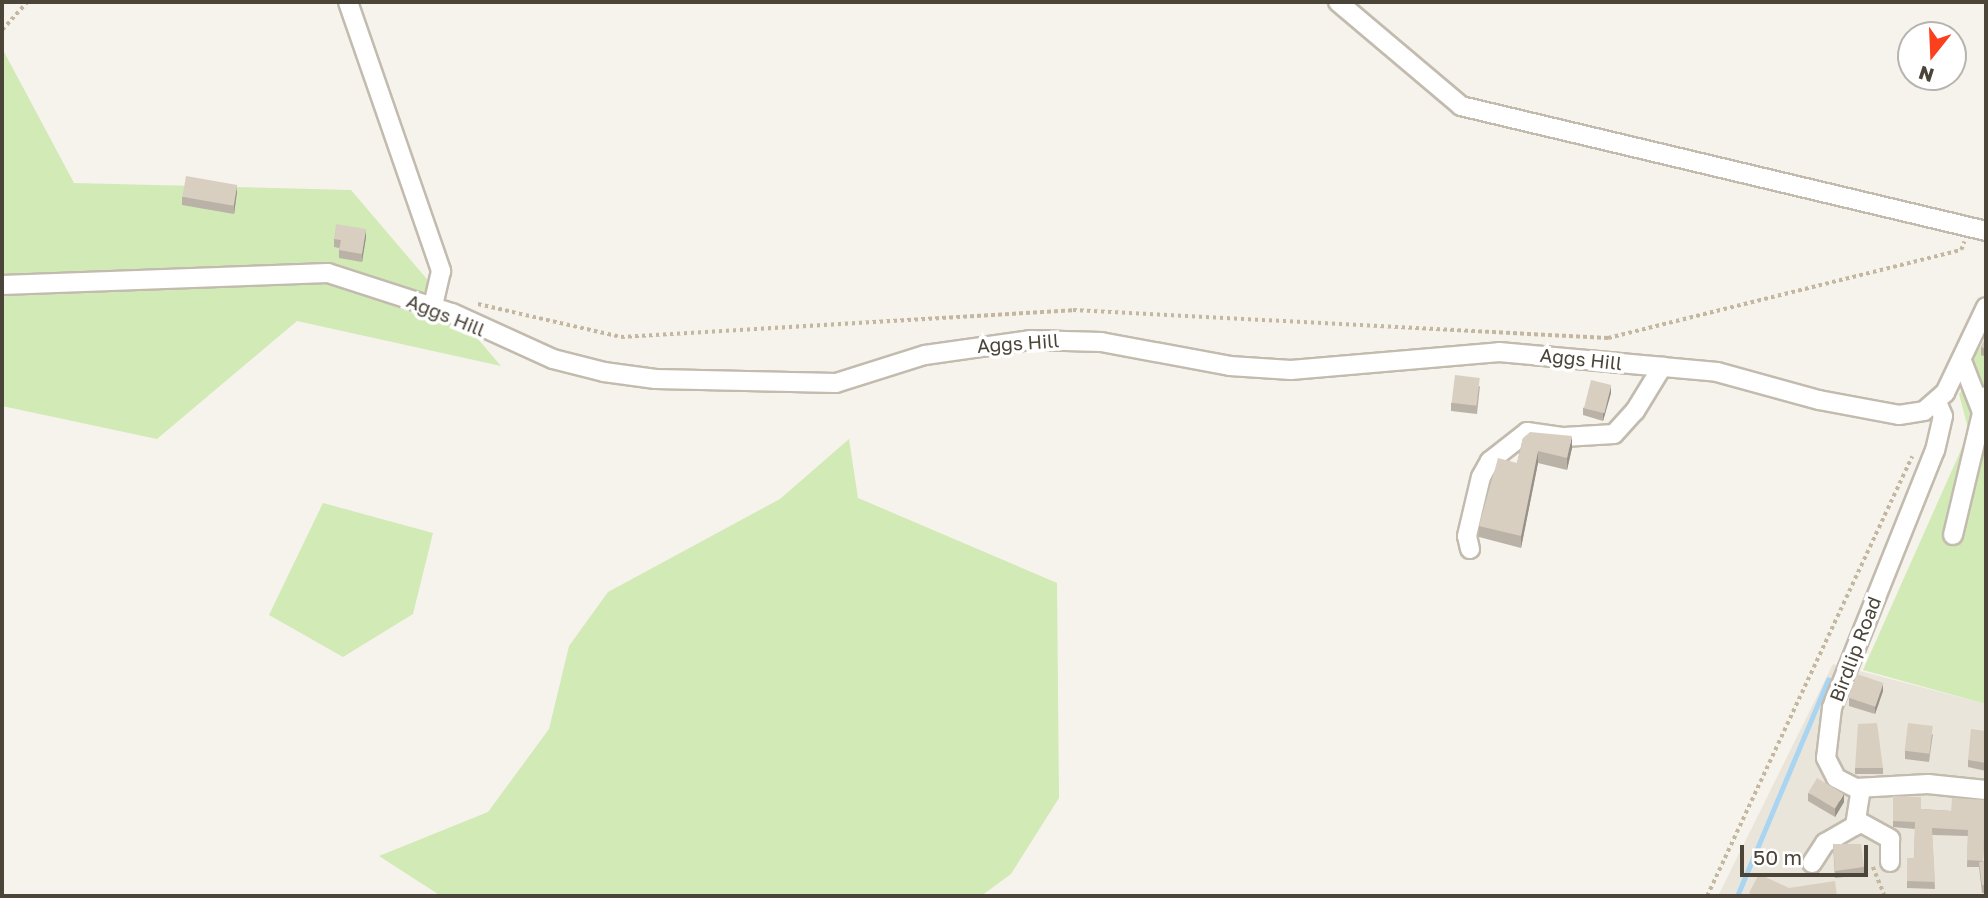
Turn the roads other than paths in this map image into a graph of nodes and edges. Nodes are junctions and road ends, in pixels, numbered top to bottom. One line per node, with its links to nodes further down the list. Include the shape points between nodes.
1 (348, 2): 5 (street, via 441,271)
2 (1338, 2): 3 (street, via 1461,107)
3 (1978, 229)
4 (2, 285): 5 (street, Aggs Hill, via 328,273)
5 (433, 307): 8 (street, Aggs Hill, via 553,359 656,379 836,383 926,355 1030,340 1101,342 1261,369 1326,369 1487,352)
6 (1986, 307): 7 (street)
7 (1962, 361): 9 (street); 10 (street)
8 (1662, 367): 10 (street, Aggs Hill, via 1717,372 1819,400 1899,415); 12 (street, via 1635,411 1614,434 1564,437 1527,432 1490,461 1483,469 1467,536)
9 (1984, 404): 11 (street)
10 (1940, 409): 13 (street, Birdlip Road, via 1935,450 1832,708 1828,765 1842,783)
11 (1953, 535)
12 (1470, 549)
13 (1861, 789): 14 (street, via 1928,784); 15 (street)
14 (1986, 790)
15 (1858, 821): 16 (street, via 1890,839); 17 (street, via 1846,835 1825,843)
16 (1890, 862)
17 (1812, 863)

